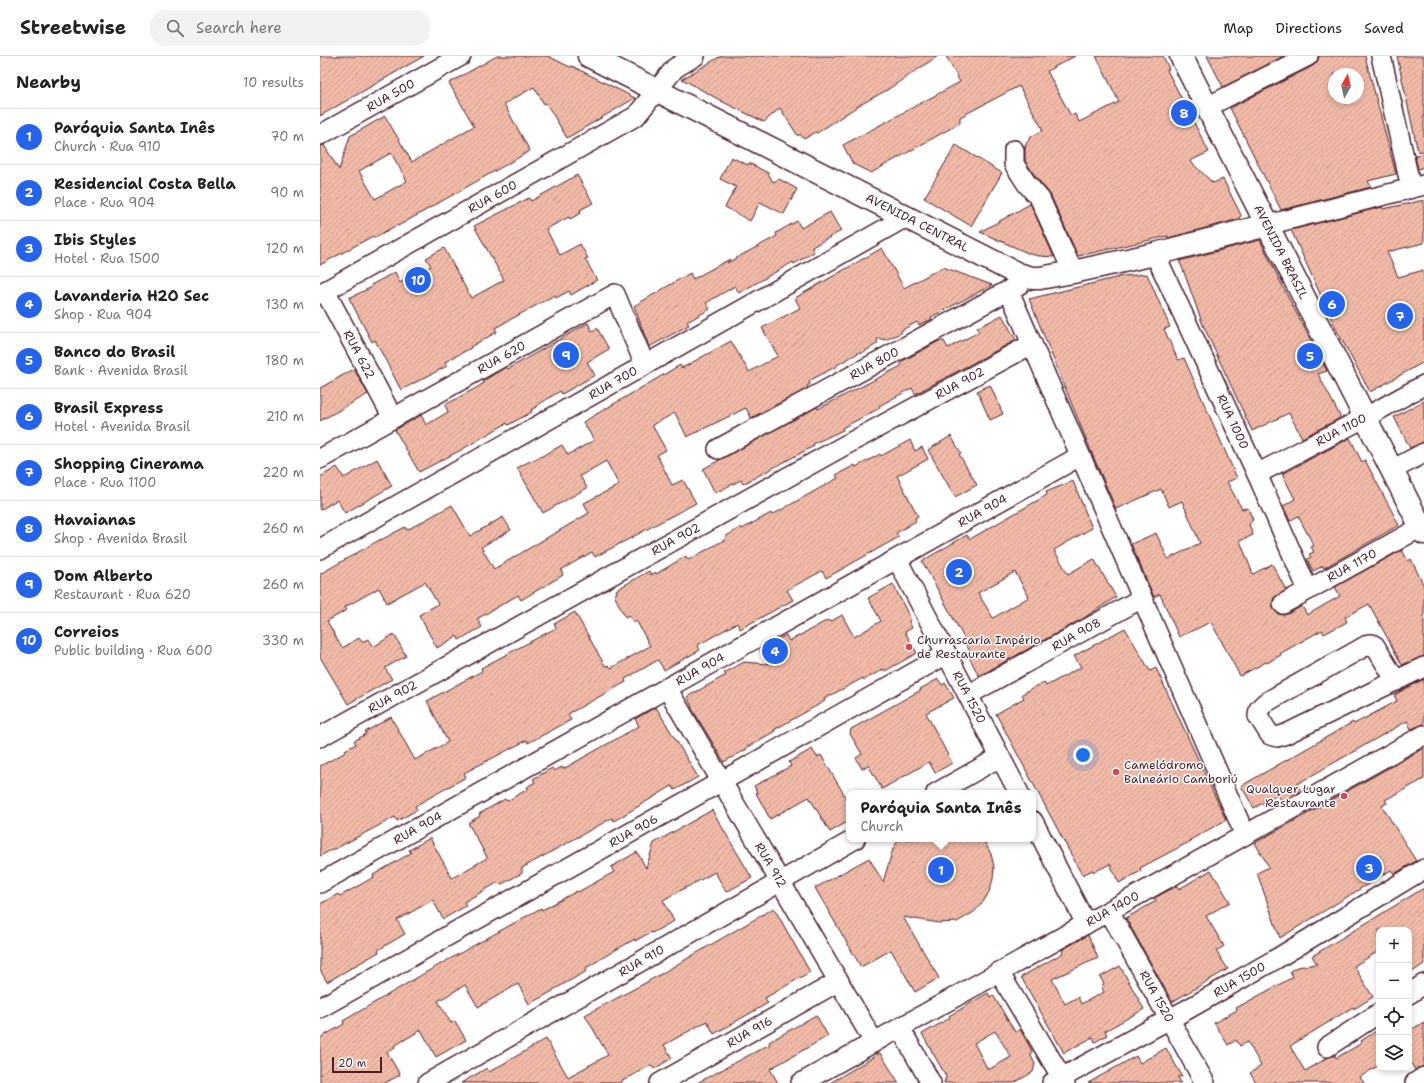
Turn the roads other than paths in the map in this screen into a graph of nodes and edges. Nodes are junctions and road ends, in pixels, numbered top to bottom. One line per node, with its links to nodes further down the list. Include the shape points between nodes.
1 (461, 56): 9 (street, RUA 500)
2 (588, 56): 7 (main road, AVENIDA CENTRAL)
3 (695, 56): 7 (street, RUA 600, via 675,68)
4 (1181, 56): 8 (main road, AVENIDA BRASIL)
5 (1308, 56): 8 (street)
6 (1381, 56): 11 (street)
7 (656, 90): 12 (main road, AVENIDA CENTRAL); 18 (street, RUA 600, via 636,116)
8 (1207, 107): 13 (main road, AVENIDA BRASIL)
9 (320, 135)
10 (1014, 150): 15 (street, via 1014,164 1040,199)
11 (1418, 187): 13 (street)
12 (906, 217): 16 (main road, AVENIDA CENTRAL, via 1018,274); 20 (street, RUA 700)
13 (1267, 225): 14 (main road, AVENIDA CENTRAL); 22 (main road, AVENIDA BRASIL)
14 (1155, 254): 15 (main road, AVENIDA CENTRAL); 29 (street, RUA 1000)
15 (1073, 272): 16 (main road, AVENIDA CENTRAL)
16 (1032, 278): 17 (street, RUA 800)
17 (1009, 291): 19 (street); 24 (street, RUA 800)
18 (323, 293): 23 (street, RUA 622)
19 (1032, 344): 26 (street); 42 (street, RUA 902)
20 (645, 365): 23 (street, RUA 620, via 615,294); 31 (street, RUA 700)
21 (1424, 385): 22 (street, RUA 1100)
22 (1366, 417): 28 (main road, AVENIDA BRASIL); 29 (street, RUA 1100)
23 (393, 418): 27 (street, RUA 620)
24 (718, 450)
25 (1424, 453): 28 (street)
26 (1080, 456): 32 (street, RUA 904); 34 (street)
27 (320, 459)
28 (1392, 470): 30 (main road, AVENIDA BRASIL)
29 (1257, 474): 33 (street, RUA 1000)
30 (1423, 530): 33 (street, RUA 1170)
31 (320, 549)
32 (897, 559): 36 (street, RUA 1520); 39 (street, RUA 904)
33 (1308, 590): 35 (street, RUA 1170)
34 (1142, 598): 40 (street, RUA 908); 48 (street)
35 (1283, 604)
36 (946, 654): 40 (street, RUA 1520); 44 (street, RUA 906)
37 (1424, 667): 38 (street)
38 (1396, 681): 38 (street, via 1277,737 1270,735 1258,716 1259,709 1265,703 1369,644 1376,646)
39 (667, 688): 44 (street, RUA 912); 52 (street, RUA 904)
40 (968, 695): 43 (street, RUA 1520)
41 (1424, 735): 48 (street, RUA 1400)
42 (320, 737)
43 (1000, 757): 45 (street); 46 (street, RUA 1520)
44 (721, 781): 51 (street, RUA 912); 59 (street, RUA 906)
45 (941, 790)
46 (1017, 790)
47 (1036, 827): 54 (street)
48 (1245, 835): 53 (street, RUA 1400)
49 (850, 842): 51 (street, RUA 910)
50 (1424, 869): 61 (street, RUA 1500, via 1276,959)
51 (780, 882): 56 (street, RUA 912); 67 (street, RUA 910)
52 (320, 883)
53 (1109, 911): 54 (street, RUA 1400); 61 (street, RUA 1520)
54 (1086, 924): 55 (street, RUA 1400)
55 (999, 972): 62 (street, RUA 1400); 66 (street)
56 (839, 981): 63 (street, RUA 912); 68 (street, RUA 916)
57 (1424, 984): 58 (street)
58 (1412, 992)
59 (320, 1008)
60 (1376, 1015): 64 (street)
61 (1169, 1019): 66 (street, RUA 1500); 71 (street, RUA 1520)
62 (900, 1028): 63 (street, RUA 1400); 70 (street)
63 (874, 1042): 69 (street, RUA 1400)
64 (1327, 1047)
65 (1424, 1077): 72 (street)
66 (1059, 1081)
67 (428, 1083)
68 (660, 1083)
69 (801, 1083)
70 (930, 1083)
71 (1205, 1083)
72 (1415, 1083)

